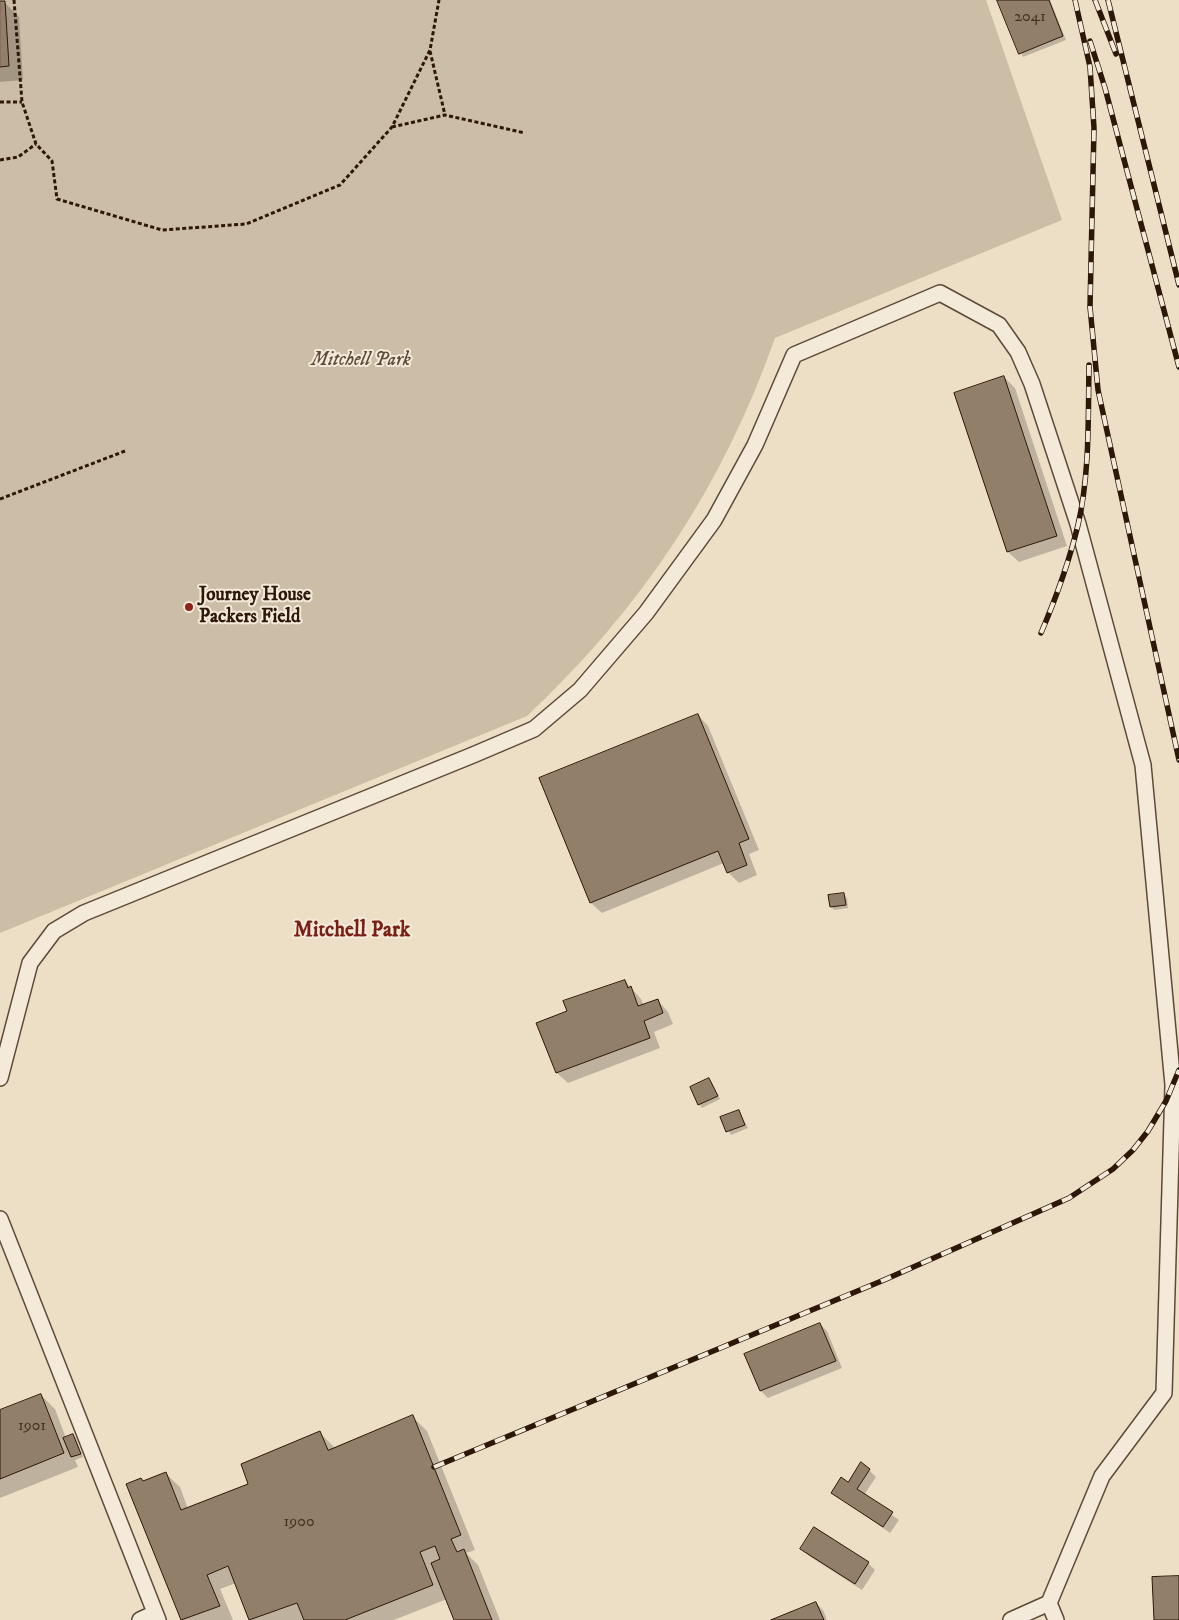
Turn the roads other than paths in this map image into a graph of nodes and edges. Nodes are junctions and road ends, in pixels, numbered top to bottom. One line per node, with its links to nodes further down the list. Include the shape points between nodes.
1 (0, 1078): 3 (lane, via 30,963 54,931 84,913 534,729 580,690 646,613 714,520 755,445 794,355 940,293 999,325 1018,352 1032,384 1078,524 1143,765 1173,1085 1164,1393 1102,1476)
2 (0, 1219): 4 (lane)
3 (1049, 1604): 6 (lane); 7 (lane)
4 (157, 1617): 5 (lane)
5 (140, 1620)
6 (1011, 1620)
7 (1056, 1620)

